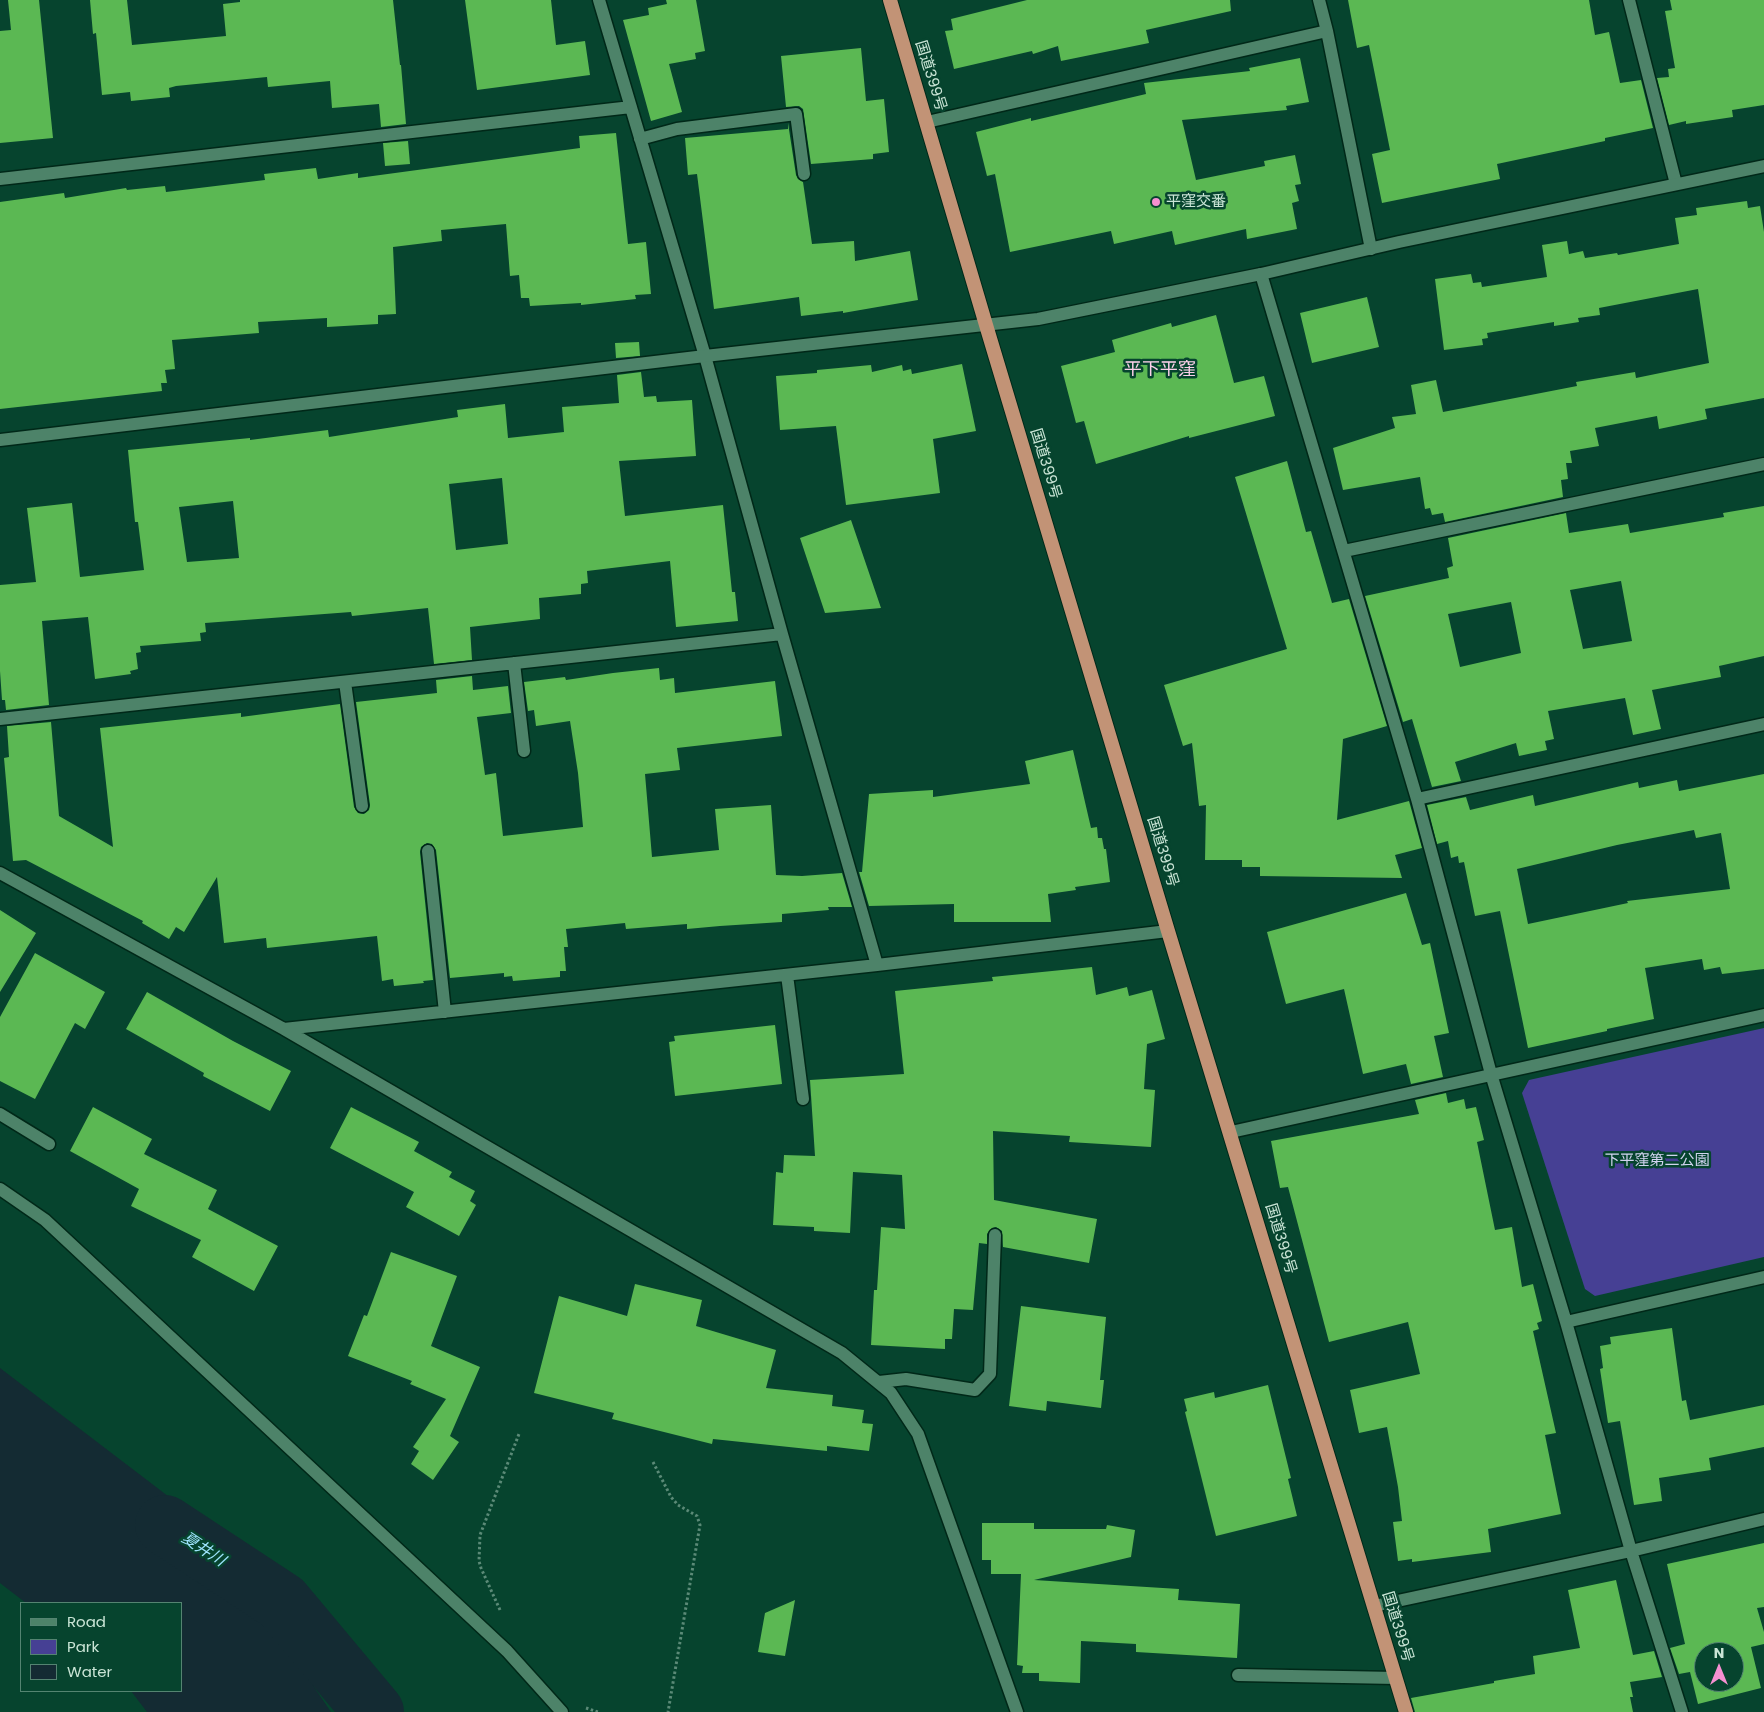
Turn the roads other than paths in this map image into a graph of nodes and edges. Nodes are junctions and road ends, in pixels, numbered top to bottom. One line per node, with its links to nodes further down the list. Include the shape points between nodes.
1 (598, 0): 6 (street)
2 (890, 0): 7 (highway, 国道399号)
3 (1319, 0): 5 (street)
4 (1628, 0): 12 (street)
5 (1327, 31): 7 (street); 13 (street)
6 (631, 107): 8 (street); 11 (street)
7 (927, 122): 15 (highway, 国道399号)
8 (640, 139): 10 (street, via 677,129 796,114); 16 (street)
9 (1764, 166): 12 (street)
10 (804, 174)
11 (0, 179)
12 (1676, 184): 13 (street)
13 (1371, 249): 14 (street)
14 (1261, 274): 15 (street, via 1038,319); 19 (street)
15 (986, 325): 16 (street); 30 (highway, 国道399号)
16 (706, 356): 17 (street); 20 (street)
17 (0, 440)
18 (1764, 464): 19 (street)
19 (1344, 552): 26 (street)
20 (782, 634): 21 (street); 31 (street)
21 (514, 663): 22 (street); 25 (street)
22 (345, 682): 23 (street); 27 (street)
23 (0, 719)
24 (1764, 724): 26 (street)
25 (524, 751)
26 (1417, 799): 36 (street)
27 (362, 806)
28 (428, 851): 33 (street)
29 (0, 873): 35 (street)
30 (1168, 931): 31 (street); 39 (highway, 国道399号)
31 (877, 965): 32 (street)
32 (787, 975): 33 (street); 37 (street)
33 (445, 1012): 35 (street)
34 (1764, 1015): 36 (street)
35 (284, 1029): 45 (street, via 842,1353)
36 (1491, 1074): 39 (street); 44 (street)
37 (803, 1099)
38 (0, 1114): 40 (street)
39 (1231, 1132): 48 (highway, 国道399号)
40 (49, 1144)
41 (0, 1189): 51 (street, via 45,1220 507,1651)
42 (995, 1235): 45 (street, via 990,1374 975,1390 906,1379)
43 (1764, 1277): 44 (street)
44 (1566, 1322): 47 (street)
45 (878, 1382): 52 (street, via 892,1393 918,1434)
46 (1764, 1519): 47 (street)
47 (1631, 1551): 48 (street); 54 (street)
48 (1374, 1606): 50 (highway, 国道399号)
49 (1238, 1675): 50 (street)
50 (1396, 1678): 53 (highway, 国道399号)
51 (562, 1712)
52 (1017, 1712)
53 (1406, 1712)
54 (1682, 1712)

